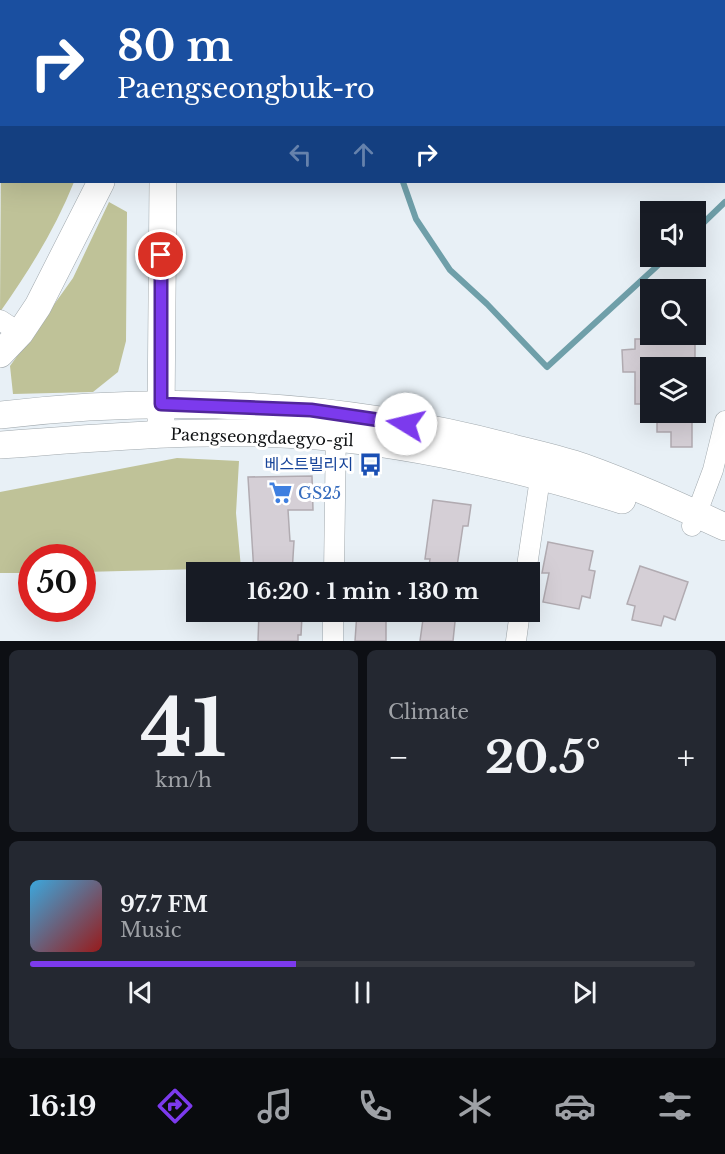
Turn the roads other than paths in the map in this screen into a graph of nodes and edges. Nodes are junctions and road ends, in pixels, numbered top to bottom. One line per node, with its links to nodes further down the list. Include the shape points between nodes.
1 (100, 183): 3 (main road, via 38,306)
2 (163, 183): 5 (main road)
3 (10, 327): 4 (main road)
4 (0, 354)
5 (161, 404): 6 (main road); 8 (main road, via 311,410); 9 (main road)
6 (0, 415)
7 (725, 421): 12 (street)
8 (336, 426): 9 (main road, Paengseongdaegyo-gil); 11 (main road, Paengseongdaegyo-gil, via 403,446); 15 (street)
9 (161, 433): 10 (main road, Paengseongdaegyo-gil)
10 (0, 445)
11 (542, 465): 12 (main road, Paengseongdaegyo-gil, via 647,508); 16 (street)
12 (694, 520): 13 (main road); 14 (main road, Paengseongdaegyo-gil)
13 (725, 527)
14 (725, 543)
15 (334, 562)
16 (528, 562)
17 (333, 622): 19 (street)
18 (519, 622): 20 (street)
19 (333, 641)
20 (516, 641)

